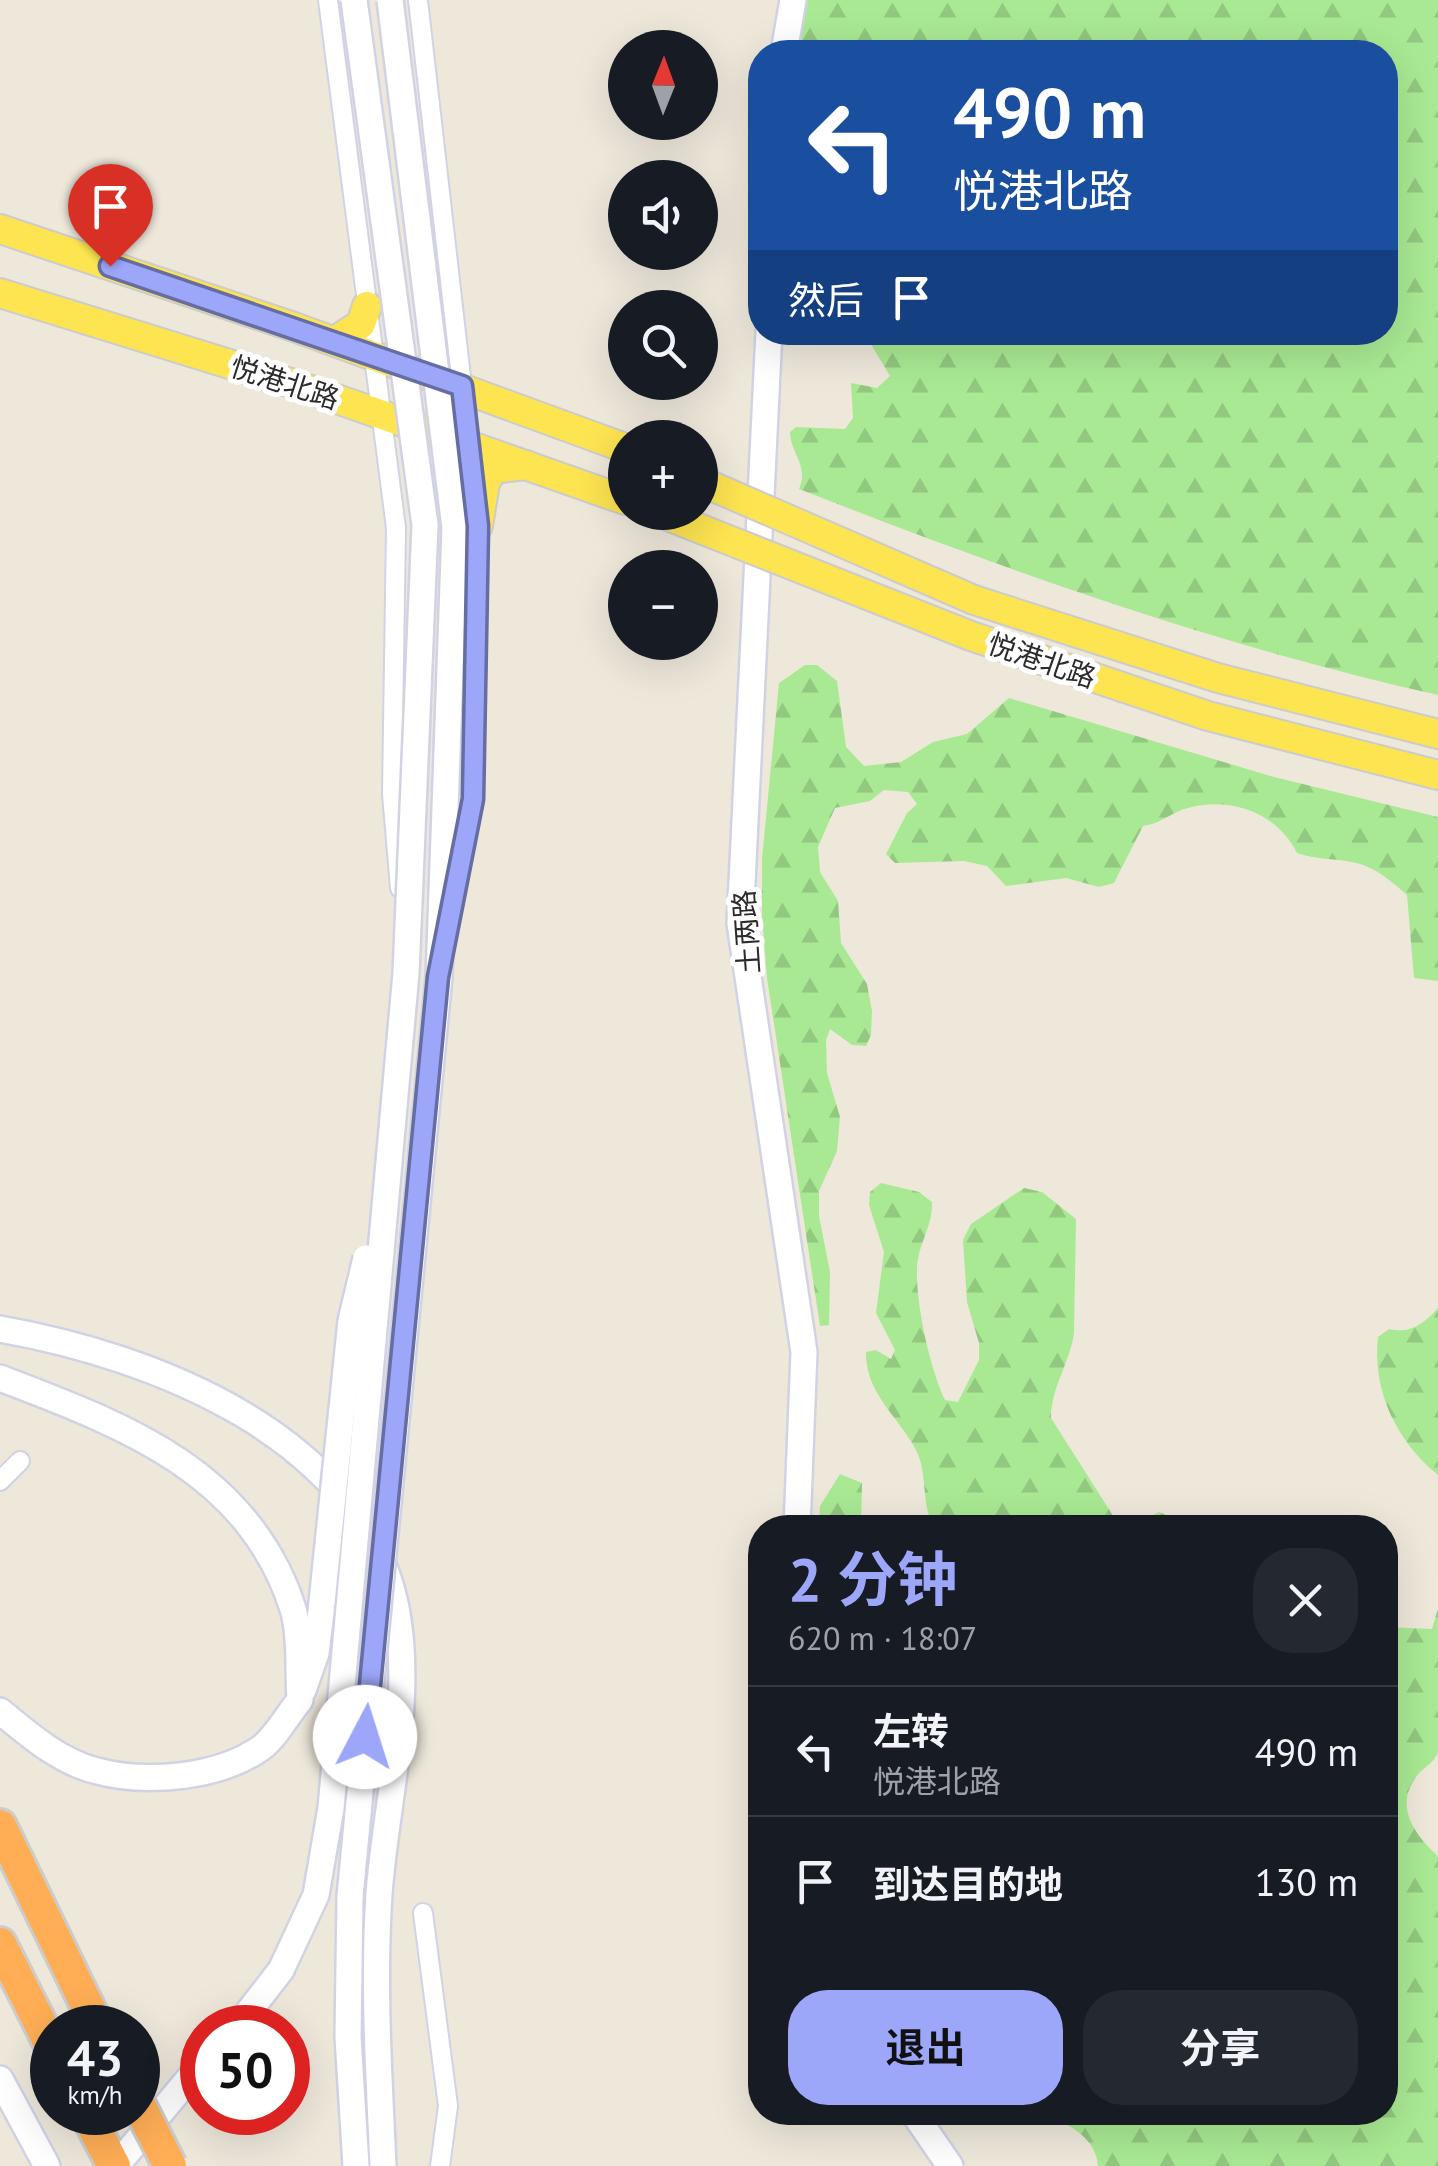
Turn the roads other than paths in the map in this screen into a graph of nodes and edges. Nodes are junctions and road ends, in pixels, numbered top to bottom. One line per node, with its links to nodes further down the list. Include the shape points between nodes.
1 (328, 0): 9 (street)
2 (354, 0): 24 (main road, bridge, via 425,525)
3 (390, 0): 25 (main road, bridge, via 455,528)
4 (418, 0): 13 (street)
5 (792, 0): 6 (main road)
6 (786, 40)
7 (0, 229): 10 (main road, 悦港北路)
8 (0, 293): 14 (main road, 悦港北路)
9 (367, 306): 10 (main road, via 361,324); 12 (street)
10 (334, 341): 12 (main road, 悦港北路)
11 (768, 345): 31 (main road, 土两路, via 740,924 804,1352)
12 (373, 355): 13 (main road, 悦港北路); 14 (street)
13 (462, 386): 15 (main road, 悦港北路); 16 (street)
14 (381, 414): 16 (main road, 悦港北路); 24 (street, bridge, via 396,528 392,794)
15 (608, 440)
16 (472, 444): 17 (main road, 悦港北路); 20 (street)
17 (531, 465): 19 (main road, 悦港北路); 20 (main road, via 492,470)
18 (718, 488): 22 (main road, 悦港北路, bridge, via 974,600 1218,678)
19 (608, 493)
20 (478, 526): 25 (street, bridge, via 473,799)
21 (703, 530): 23 (main road, 悦港北路, bridge, via 971,636 1208,716)
22 (1438, 734)
23 (1438, 775)
24 (406, 973): 26 (main road, bridge)
25 (438, 977): 48 (main road, bridge, via 350,1896 348,2037)
26 (386, 1176): 32 (main road, bridge, via 351,1321 316,1653); 39 (main road, bridge, via 328,1826 316,1895 281,1970)
27 (0, 1328): 49 (main road, bridge, via 128,1362 232,1406 323,1472 368,1536 396,1607 401,1684 379,1896)
28 (0, 1378): 32 (main road, via 116,1423 197,1471 263,1540 294,1612)
29 (20, 1461): 30 (street)
30 (0, 1482)
31 (798, 1515)
32 (300, 1700): 33 (main road, via 263,1747 219,1768 162,1778 96,1771 42,1746)
33 (0, 1710)
34 (0, 1826): 38 (highway)
35 (423, 1912): 50 (street, via 448,2106)
36 (0, 1944): 37 (highway)
37 (31, 2005)
38 (86, 2005)
39 (254, 2005)
40 (0, 2079): 45 (main road)
41 (180, 2088): 46 (main road)
42 (922, 2125): 51 (main road)
43 (98, 2135): 46 (highway)
44 (154, 2135): 47 (highway, bridge)
45 (47, 2166)
46 (115, 2166)
47 (170, 2166)
48 (356, 2166)
49 (382, 2166)
50 (440, 2166)
51 (950, 2166)

